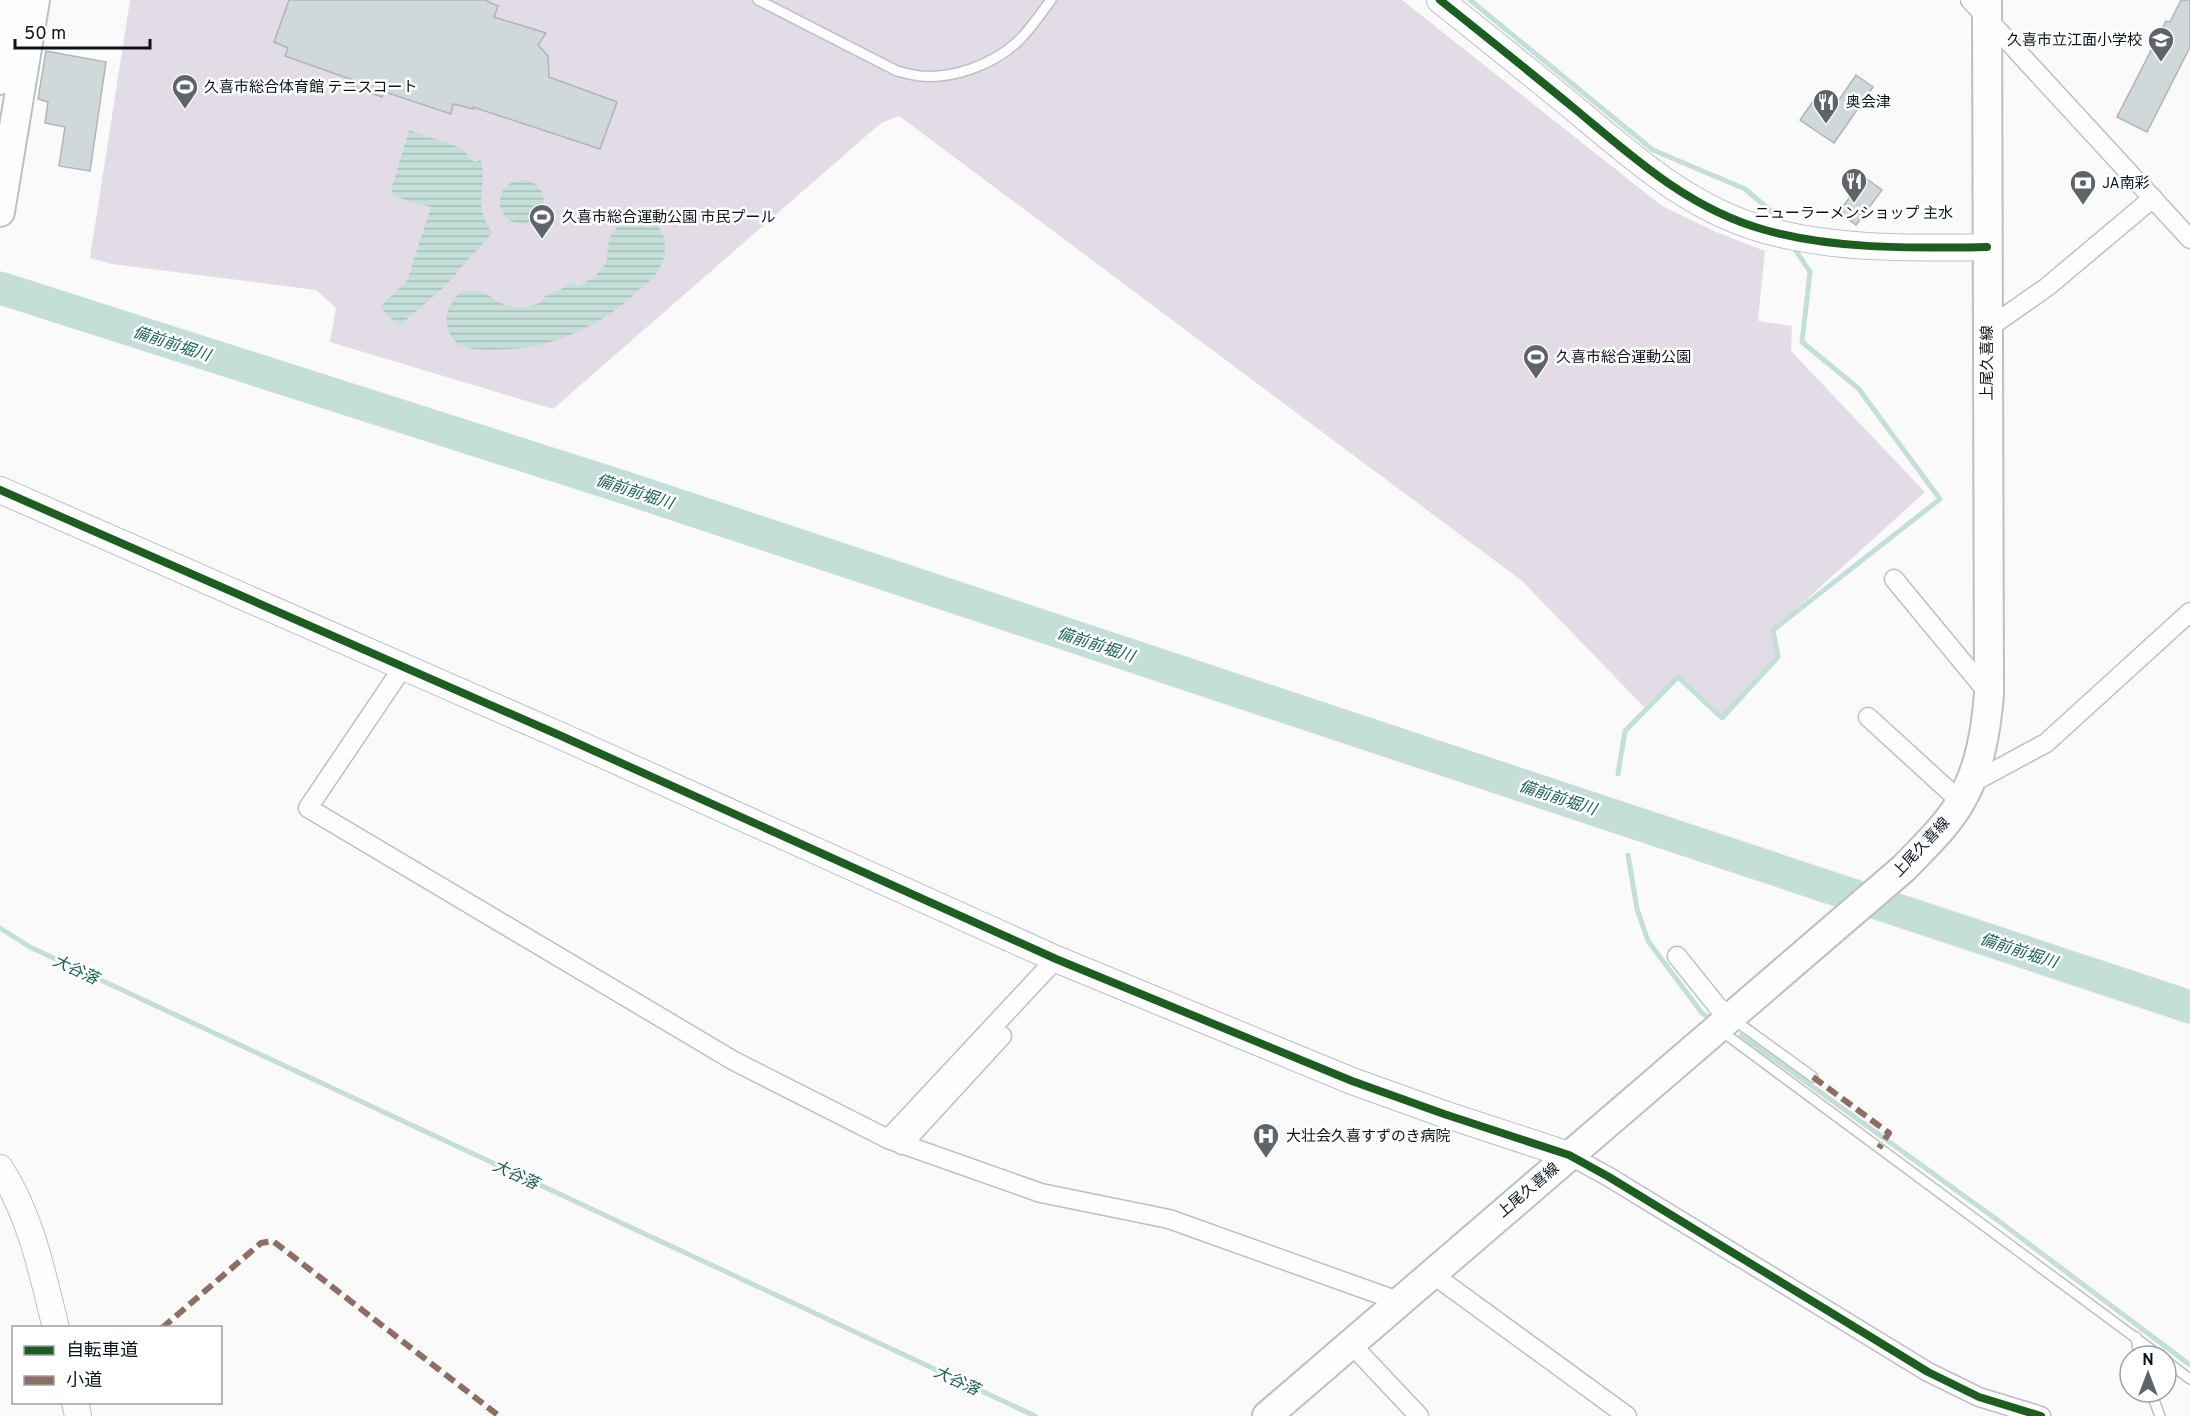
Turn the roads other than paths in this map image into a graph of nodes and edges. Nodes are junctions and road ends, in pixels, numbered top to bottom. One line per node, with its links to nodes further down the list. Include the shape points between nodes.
1 (13, 0): 7 (main road)
2 (35, 0): 9 (main road)
3 (758, 0): 4 (lane, via 897,71 921,76 975,68 995,59 1017,43)
4 (1051, 0)
5 (1440, 0): 11 (street, via 1660,179 1738,221 1797,238 1842,243 1913,248)
6 (1981, 5): 8 (street); 11 (main road, 上尾久喜線)
7 (0, 80)
8 (2152, 198): 10 (street); 12 (street, via 2047,286)
9 (0, 212)
10 (2190, 239)
11 (1987, 247): 12 (main road, 上尾久喜線)
12 (1987, 329): 17 (main road, 上尾久喜線)
13 (0, 490): 16 (street)
14 (1894, 579): 17 (street)
15 (2190, 612): 19 (street, via 2046,743)
16 (403, 667): 21 (street); 24 (street, via 308,808 734,1061)
17 (1989, 694): 19 (main road, 上尾久喜線, via 1978,762)
18 (1868, 717): 19 (street)
19 (1965, 793): 22 (main road, 上尾久喜線, via 1939,830 1904,868)
20 (1677, 956): 22 (street, via 1718,1007)
21 (1062, 962): 24 (street); 25 (street, via 1352,1081)
22 (1725, 1023): 23 (lane); 25 (main road, 上尾久喜線); 30 (lane)
23 (1813, 1077)
24 (895, 1142): 28 (street, via 1041,1193 1169,1219)
25 (1569, 1155): 27 (main road, 上尾久喜線); 37 (street, via 1928,1372 1979,1397)
26 (0, 1168): 29 (street, via 27,1221)
27 (1431, 1273): 28 (main road, 上尾久喜線); 36 (street)
28 (1398, 1302): 31 (main road, 上尾久喜線)
29 (55, 1326)
30 (2136, 1337): 32 (lane); 33 (lane)
31 (1350, 1343): 34 (main road, 上尾久喜線); 35 (street)
32 (2137, 1344)
33 (2145, 1344)
34 (1267, 1416)
35 (1419, 1416)
36 (1628, 1416)
37 (2041, 1416)

